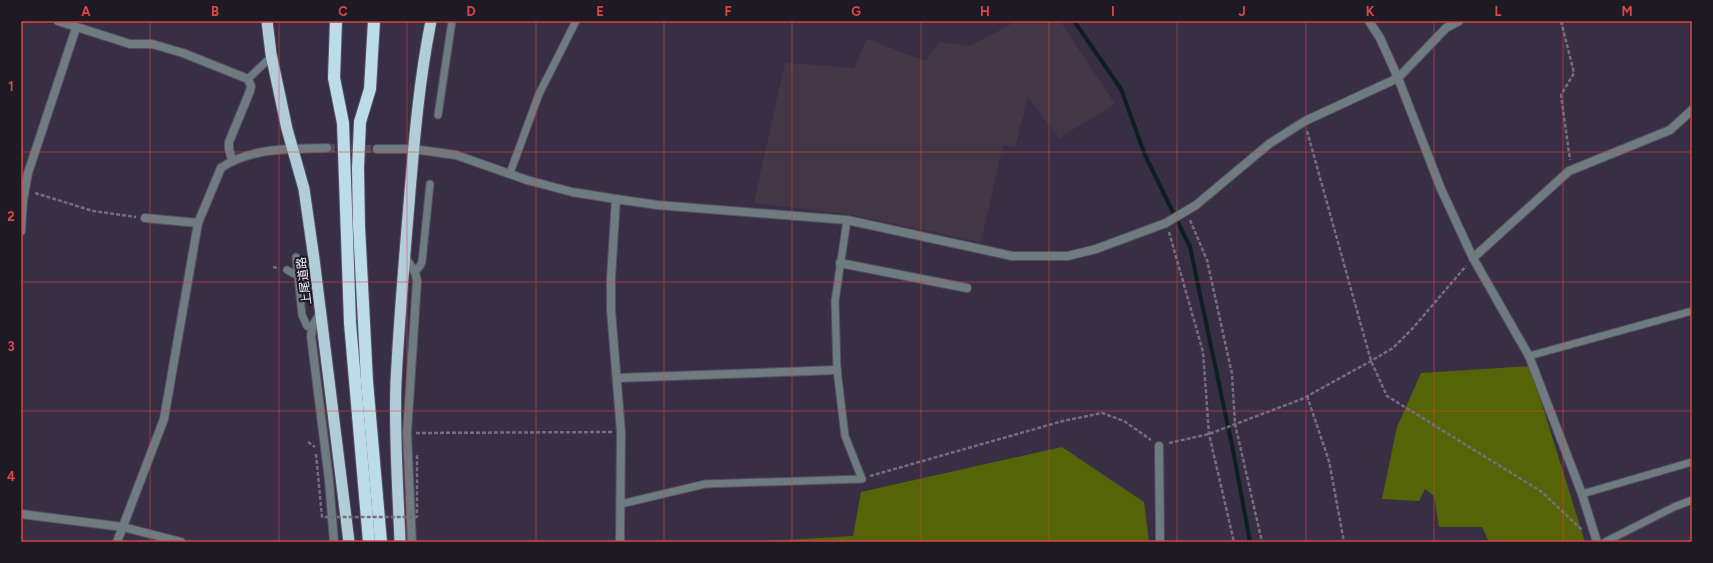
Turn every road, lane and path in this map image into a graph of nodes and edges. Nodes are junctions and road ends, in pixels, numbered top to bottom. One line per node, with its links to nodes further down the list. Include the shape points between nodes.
1 (58, 21): 11 (street)
2 (267, 21): 12 (highway, 上尾道路)
3 (336, 21): 69 (highway, via 334,78 343,123 350,323)
4 (374, 21): 70 (highway, via 370,89 360,122 358,168 367,381)
5 (432, 21): 21 (highway, via 423,62)
6 (452, 21): 16 (lane)
7 (576, 21): 24 (lane, via 539,94)
8 (1369, 21): 13 (street, via 1380,38)
9 (1459, 21): 13 (street, via 1446,28)
10 (1561, 21): 23 (path, via 1574,74 1561,95)
11 (76, 28): 14 (street, via 130,44 152,44 183,53); 26 (street)
12 (272, 56): 14 (lane); 19 (highway, 上尾道路)
13 (1398, 78): 17 (street); 36 (street, via 1441,189)
14 (248, 79): 22 (street, via 250,91 229,142)
15 (1692, 110): 23 (street, via 1670,130)
16 (438, 115)
17 (1305, 121): 28 (street, via 1269,144); 46 (path)
18 (327, 148): 19 (street)
19 (293, 149): 22 (street, via 255,153); 43 (highway, 上尾道路, via 304,190)
20 (377, 149): 21 (street)
21 (413, 149): 24 (street, via 456,155); 34 (highway)
22 (232, 160): 31 (street, via 221,168)
23 (1572, 170): 36 (street)
24 (510, 173): 27 (street, via 572,192)
25 (430, 184): 39 (lane, via 422,262)
26 (25, 189): 29 (path, via 93,211); 33 (street)
27 (616, 199): 30 (street, via 657,205); 48 (street, via 611,310)
28 (1187, 210): 32 (street); 50 (path, via 1207,260 1232,374)
29 (145, 218): 31 (street)
30 (846, 220): 32 (street, via 1012,256 1068,256 1096,249); 37 (lane)
31 (198, 223): 63 (street, via 164,419)
32 (1166, 223): 53 (path, via 1203,352)
33 (21, 231)
34 (404, 256): 39 (street); 71 (highway, via 396,382)
35 (296, 258): 40 (lane)
36 (1473, 258): 45 (street); 46 (path, via 1413,328 1393,348)
37 (840, 263): 41 (street); 47 (lane, via 834,302)
38 (287, 270): 40 (lane)
39 (415, 272): 52 (street, via 417,281)
40 (298, 276): 44 (lane, via 302,315)
41 (967, 288)
42 (1692, 311): 45 (lane)
43 (320, 314): 44 (street); 68 (highway, 上尾道路)
44 (312, 330): 67 (street)
45 (1529, 356): 59 (street)
46 (1371, 361): 49 (path); 64 (path, via 1387,396 1542,492)
47 (837, 370): 48 (street); 58 (lane, via 844,436)
48 (618, 378): 51 (street)
49 (1307, 396): 50 (path); 77 (path, via 1329,461)
50 (1235, 424): 53 (path); 76 (path)
51 (621, 432): 52 (path); 61 (street)
52 (407, 433): 72 (street)
53 (1209, 434): 54 (path); 75 (path)
54 (1159, 446): 58 (path, via 1124,421 1102,413 1063,421); 74 (street)
55 (417, 453): 56 (path, bridge, via 417,517 322,517)
56 (316, 454)
57 (1692, 462): 59 (lane)
58 (862, 478): 61 (lane, via 705,484)
59 (1582, 494): 78 (street)
60 (1692, 500): 79 (lane)
61 (621, 504): 73 (street)
62 (21, 514): 63 (street)
63 (123, 527): 65 (street); 66 (street)
64 (1584, 532)
65 (117, 542)
66 (181, 542)
67 (334, 542)
68 (349, 542)
69 (369, 542)
70 (380, 542)
71 (400, 542)
72 (412, 542)
73 (620, 542)
74 (1160, 542)
75 (1234, 542)
76 (1262, 542)
77 (1344, 542)
78 (1597, 542)
79 (1605, 542)

